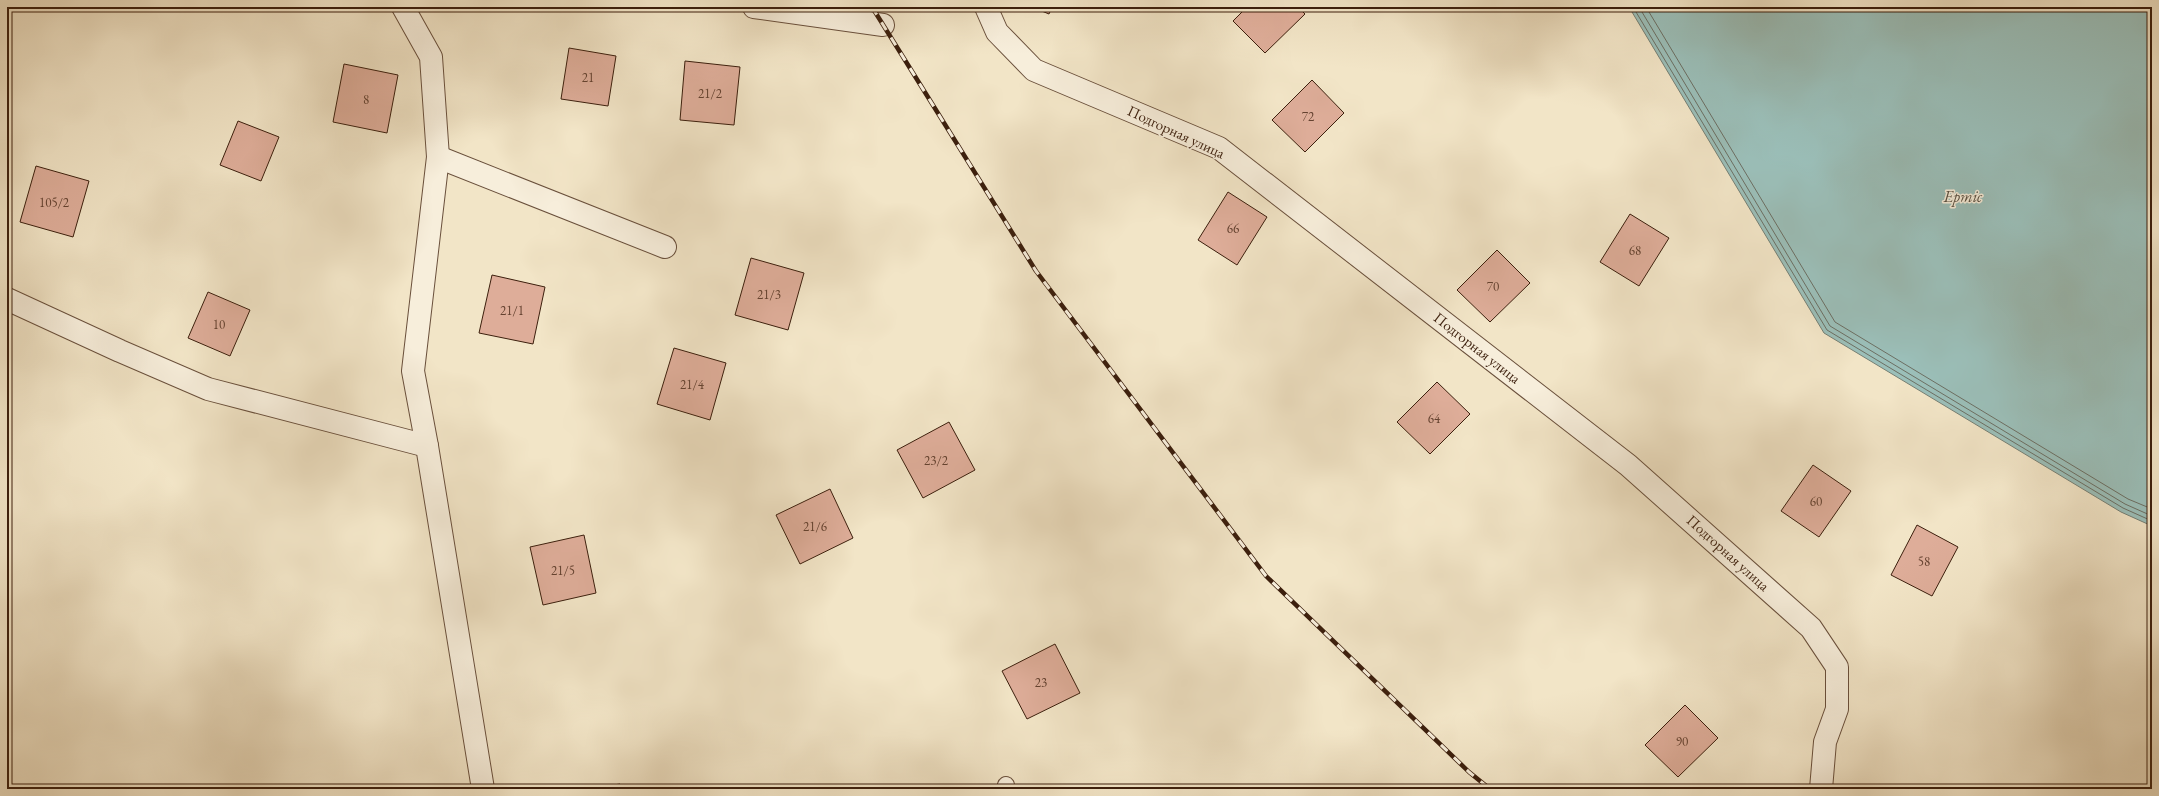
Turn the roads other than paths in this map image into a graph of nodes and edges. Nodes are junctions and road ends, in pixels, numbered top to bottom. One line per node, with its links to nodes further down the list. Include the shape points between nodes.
1 (403, 7): 5 (street, via 431,57)
2 (754, 7): 4 (street)
3 (986, 7): 10 (street, Подгорная улица, via 997,32 1034,70 1219,148 1628,465 1811,628 1837,667 1837,709 1825,742)
4 (883, 25)
5 (438, 157): 6 (street); 8 (street, via 413,371)
6 (664, 247)
7 (7, 298): 8 (street, via 208,389)
8 (427, 446): 9 (street)
9 (483, 789)
10 (1821, 789)

